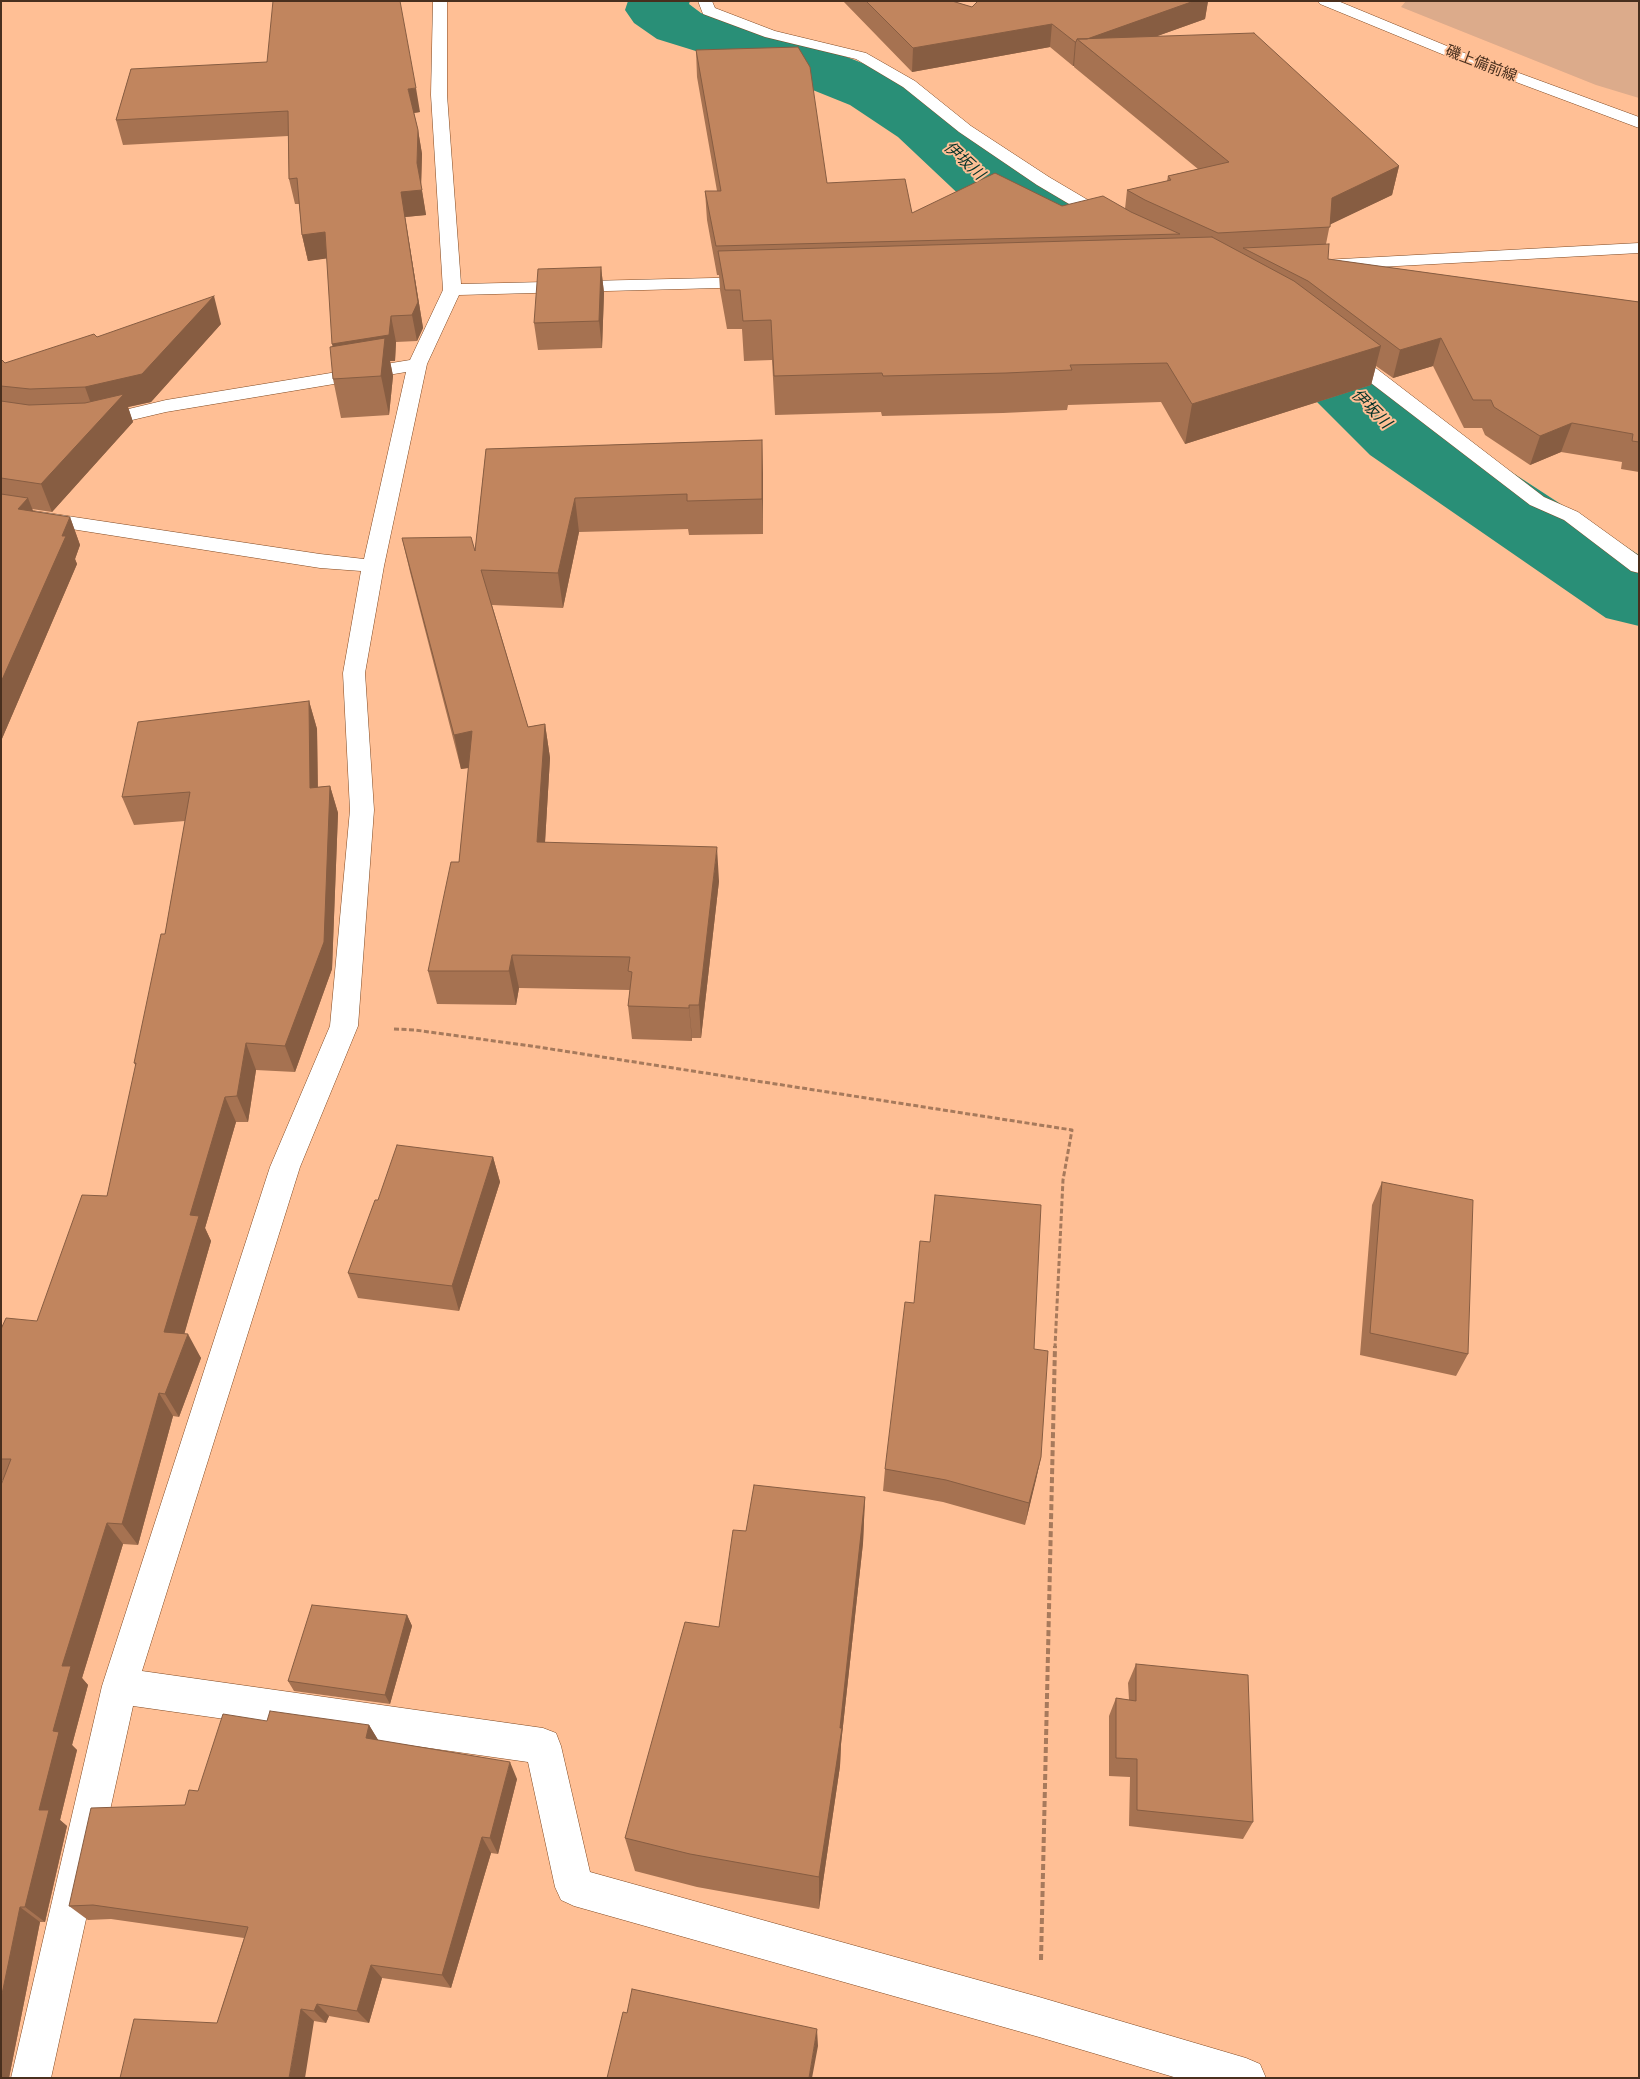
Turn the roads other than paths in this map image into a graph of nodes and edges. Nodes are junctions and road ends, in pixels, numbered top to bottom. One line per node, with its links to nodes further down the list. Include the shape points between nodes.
1 (440, 1): 9 (street, via 439,95)
2 (705, 1): 5 (street, via 708,11 761,31 861,56 909,84 965,130)
3 (1325, 1): 4 (street, 磯上備前線, via 1454,54)
4 (1639, 123)
5 (1125, 230)
6 (1639, 248): 7 (street)
7 (1308, 266)
8 (768, 282): 9 (street)
9 (452, 290): 11 (street)
10 (1332, 344): 15 (street, via 1537,501 1571,516)
11 (417, 364): 12 (street); 14 (street)
12 (77, 424)
13 (1, 512): 14 (street, via 320,562)
14 (373, 566): 16 (street, via 354,673 362,810 344,1026 285,1167)
15 (1639, 566)
16 (120, 1686): 17 (street); 18 (street, via 544,1746 574,1888)
17 (31, 2078)
18 (1246, 2078)

